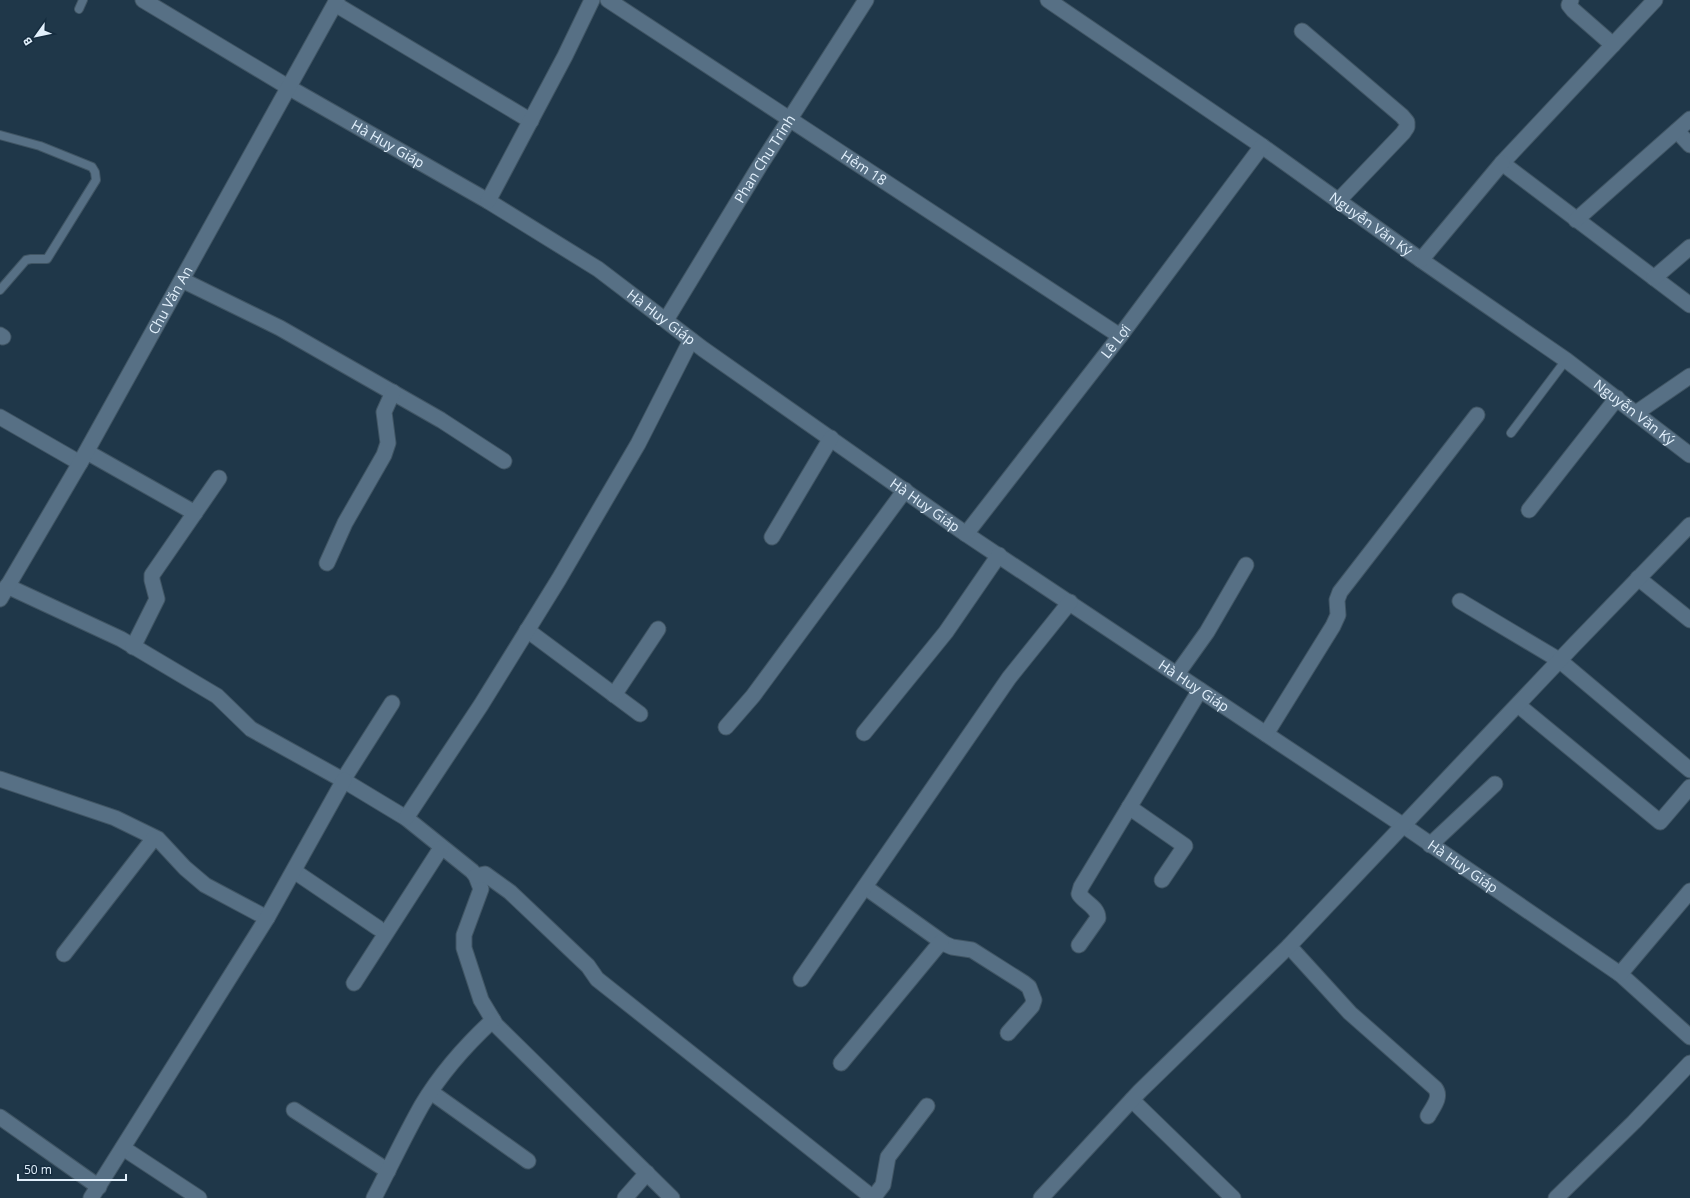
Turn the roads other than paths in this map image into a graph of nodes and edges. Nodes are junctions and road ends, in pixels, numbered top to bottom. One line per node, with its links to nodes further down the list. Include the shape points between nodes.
1 (83, 0): 10 (lane)
2 (143, 0): 13 (street, Hà Huy Giáp)
3 (592, 0): 16 (street)
4 (608, 0): 14 (street, Hẻm 18)
5 (866, 0): 14 (street, Phan Chu Trinh)
6 (1048, 0): 20 (street, Nguyễn Văn Ký)
7 (1571, 0): 12 (street, via 1573,10)
8 (1655, 0): 12 (street)
9 (333, 1): 13 (street, Chu Văn An); 16 (street)
10 (79, 9)
11 (1302, 31): 23 (street, via 1406,122 1407,127 1403,133)
12 (1613, 45): 21 (street)
13 (288, 87): 22 (street, Hà Huy Giáp); 28 (street, Chu Văn An)
14 (790, 119): 31 (street, Phan Chu Trinh); 32 (street, Hẻm 18)
15 (1690, 119): 17 (street)
16 (531, 121): 22 (street)
17 (1677, 131): 19 (street); 24 (street)
18 (0, 135): 29 (lane, via 40,146 92,167 96,180 52,254 47,259 26,260)
19 (1690, 144)
20 (1262, 146): 23 (street, Nguyễn Văn Ký); 32 (street, Lê Lợi)
21 (1502, 163): 24 (street); 26 (street)
22 (488, 201): 31 (street, Hà Huy Giáp, via 598,269)
23 (1338, 201): 26 (street, Nguyễn Văn Ký)
24 (1576, 220): 27 (street)
25 (1690, 247): 27 (street)
26 (1421, 260): 34 (street, Nguyễn Văn Ký)
27 (1654, 278): 30 (street)
28 (182, 280): 36 (street, via 280,328); 44 (street, Chu Văn An)
29 (0, 290)
30 (1690, 305)
31 (666, 320): 33 (street, Hà Huy Giáp)
32 (1120, 336): 51 (street, Lê Lợi)
33 (691, 340): 42 (street, Hà Huy Giáp); 62 (street, via 638,444)
34 (1566, 360): 37 (street, Nguyễn Văn Ký); 41 (lane)
35 (1690, 376): 38 (street)
36 (392, 392): 45 (street); 54 (street, via 384,412 388,442 384,455 345,523)
37 (1617, 398): 38 (street, Nguyễn Văn Ký); 48 (street)
38 (1636, 413): 43 (street, Nguyễn Văn Ký)
39 (1477, 415): 73 (street, via 1340,592 1336,600 1338,615 1333,626)
40 (0, 417): 44 (street)
41 (1511, 433)
42 (831, 438): 47 (street, Hà Huy Giáp); 52 (street)
43 (1690, 455)
44 (83, 457): 49 (street); 57 (street, Chu Văn An)
45 (504, 461)
46 (219, 478): 49 (street)
47 (905, 490): 51 (street, Hà Huy Giáp); 71 (street, via 753,696)
48 (1529, 510)
49 (195, 513): 63 (street, via 152,575 157,599)
50 (1690, 525): 56 (street)
51 (966, 534): 53 (street, Hà Huy Giáp)
52 (772, 537)
53 (999, 555): 59 (street, Hà Huy Giáp); 72 (street, via 946,632)
54 (327, 563)
55 (1246, 566): 65 (street, via 1207,632)
56 (1638, 578): 60 (street); 64 (street)
57 (3, 592): 63 (street)
58 (1460, 601): 64 (street)
59 (1070, 602): 65 (street, Hà Huy Giáp); 88 (street, via 1009,678)
60 (1690, 620)
61 (658, 629): 67 (street)
62 (527, 630): 67 (street); 80 (street)
63 (133, 646): 76 (street, via 216,696 252,729)
64 (1560, 660): 69 (street); 74 (street)
65 (1177, 674): 66 (street, Hà Huy Giáp)
66 (1200, 690): 73 (street, Hà Huy Giáp); 79 (street)
67 (614, 695): 70 (street)
68 (392, 703): 76 (street)
69 (1518, 705): 78 (street, via 1660,822); 81 (street)
70 (640, 714)
71 (726, 727)
72 (864, 733)
73 (1266, 734): 81 (street, Hà Huy Giáp)
74 (1690, 770)
75 (0, 779): 82 (street, via 115,818)
76 (343, 780): 80 (street); 85 (street)
77 (1495, 784): 83 (street)
78 (1690, 787)
79 (1129, 808): 87 (street, via 1185,846); 93 (street, via 1081,888 1083,900 1096,910 1098,918)
80 (406, 818): 84 (street)
81 (1404, 826): 83 (street, Hà Huy Giáp); 94 (street)
82 (154, 838): 90 (street, via 205,885); 95 (street)
83 (1430, 845): 96 (street, Hà Huy Giáp)
84 (441, 848): 86 (street); 91 (street)
85 (294, 871): 90 (street); 91 (street)
86 (476, 876): 99 (street, via 481,889 464,936 464,948 481,1000); 119 (street, via 485,874 510,892 588,966 597,979)
87 (1162, 880)
88 (865, 887): 92 (street); 97 (street)
89 (1690, 891): 96 (street)
90 (267, 918): 110 (street)
91 (384, 928): 98 (street)
92 (941, 942): 100 (street, via 952,947 967,948 982,955 1029,987 1034,1000 1032,1006); 102 (street)
93 (1079, 945)
94 (1289, 946): 105 (street); 108 (street, via 1350,1014 1435,1088 1438,1097)
95 (64, 954)
96 (1620, 974): 101 (street, Hà Huy Giáp)
97 (801, 979)
98 (354, 984)
99 (493, 1020): 104 (street, via 444,1072); 113 (street)
100 (1008, 1033)
101 (1690, 1037)
102 (841, 1063)
103 (1690, 1063): 122 (street)
104 (431, 1092): 111 (street); 112 (street, via 422,1104)
105 (1132, 1100): 120 (street); 121 (street)
106 (927, 1106): 119 (street, via 888,1157 883,1185)
107 (294, 1110): 112 (street)
108 (1428, 1116)
109 (0, 1117): 114 (street)
110 (123, 1148): 114 (street); 115 (street)
111 (528, 1161)
112 (388, 1171): 116 (street)
113 (647, 1173): 117 (street); 118 (street)
114 (95, 1192)
115 (199, 1198)
116 (374, 1198)
117 (625, 1198)
118 (672, 1198)
119 (873, 1198)
120 (1041, 1198)
121 (1233, 1198)
122 (1556, 1198)

